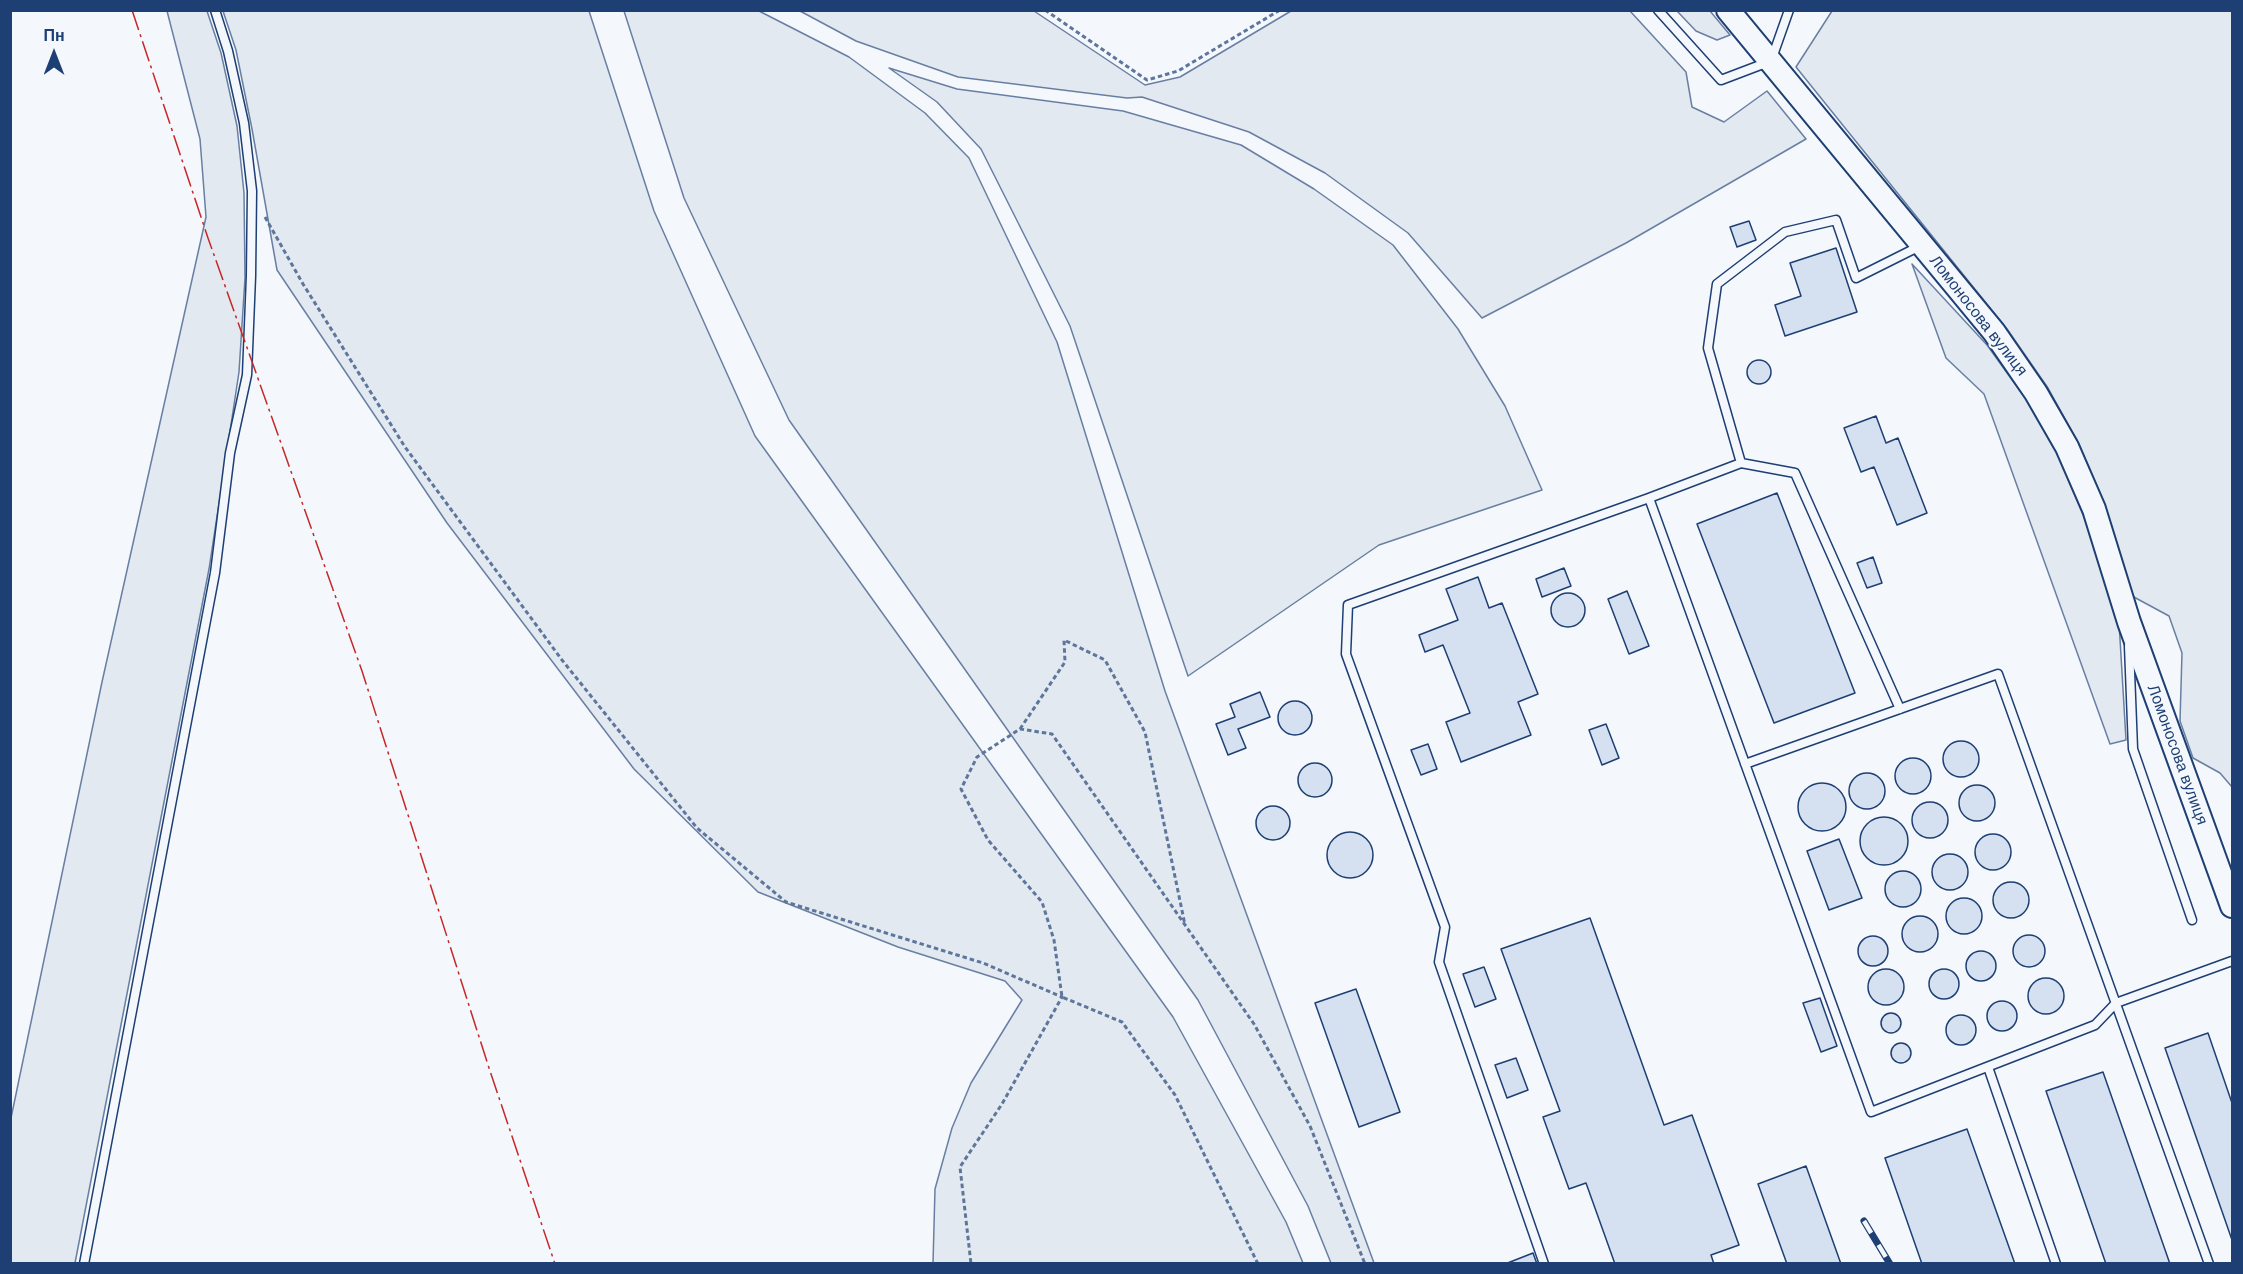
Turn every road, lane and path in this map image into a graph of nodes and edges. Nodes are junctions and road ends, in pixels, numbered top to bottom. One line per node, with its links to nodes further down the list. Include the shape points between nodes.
1 (215, 10): 8 (lane, via 244,123)
2 (1045, 10): 3 (path, via 1147,80 1178,71)
3 (1280, 10)
4 (1658, 10): 7 (lane, via 1722,80)
5 (1728, 10): 7 (street, Ломоносова вулиця)
6 (1789, 10): 7 (lane)
7 (1772, 61): 9 (street, Ломоносова вулиця)
8 (252, 191): 20 (path, via 303,284 405,447 562,660 697,828 786,902 983,963); 23 (lane, via 247,375 230,453 214,573)
9 (1922, 245): 10 (lane, via 1856,279 1836,220 1785,232 1716,284 1708,348); 12 (street, Ломоносова вулиця, via 1994,332 2067,447 2094,509)
10 (1741, 463): 11 (lane); 13 (lane, via 1795,472)
11 (1649, 498): 15 (lane); 27 (lane, via 1348,605 1346,654 1445,927 1439,962)
12 (2128, 622): 16 (street, Ломоносова вулиця); 17 (lane, via 2133,749)
13 (1900, 709): 15 (lane); 21 (lane, via 1998,674)
14 (1020, 729): 18 (path, via 1052,734); 18 (path, via 1065,662 1064,640 1106,660 1145,732); 20 (path, via 977,757 961,789 988,840 1042,902 1054,940)
15 (1745, 764): 22 (lane, via 1871,1112)
16 (2232, 906)
17 (2192, 920)
18 (1186, 927): 26 (path, via 1254,1024 1310,1126)
19 (2232, 961): 21 (lane)
20 (1062, 997): 24 (path, via 1002,1104 960,1167); 25 (path, via 1122,1022 1175,1095)
21 (2116, 1003): 22 (lane, via 2095,1025); 29 (lane)
22 (1988, 1067): 28 (lane)
23 (84, 1263)
24 (971, 1263)
25 (1258, 1263)
26 (1365, 1263)
27 (1544, 1263)
28 (2056, 1263)
29 (2210, 1263)

